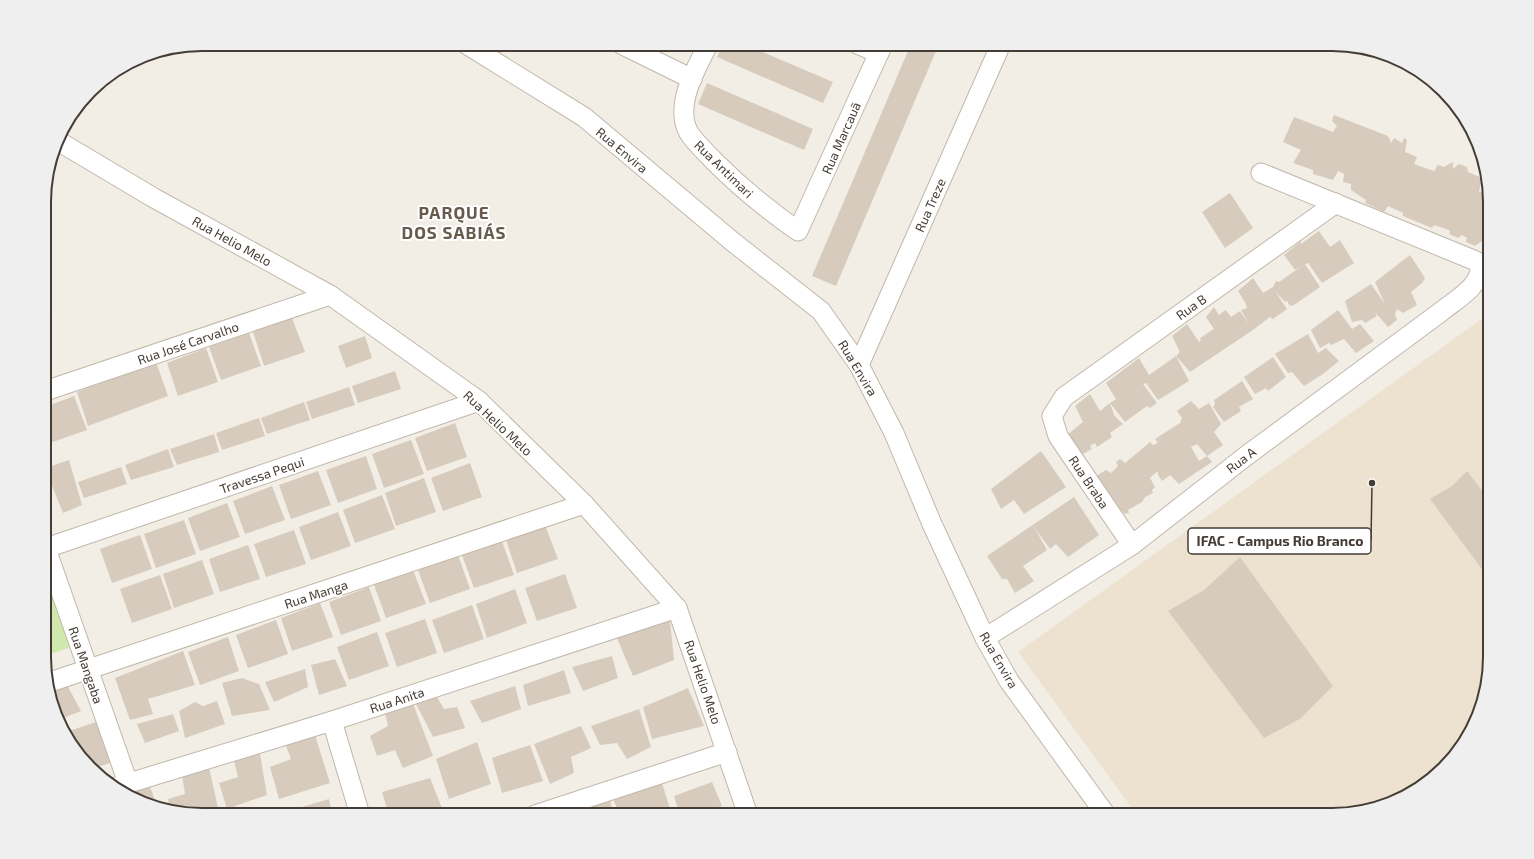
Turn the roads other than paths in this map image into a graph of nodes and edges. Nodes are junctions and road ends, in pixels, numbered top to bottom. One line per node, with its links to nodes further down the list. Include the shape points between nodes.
1 (477, 51): 12 (street, Rua Envira, via 590,122 733,242 821,311)
2 (635, 51): 6 (street)
3 (705, 51): 6 (street, Rua Antimari)
4 (880, 51): 10 (street, Rua Marcauã)
5 (998, 51): 12 (street, Rua Treze)
6 (692, 79): 10 (street, Rua Antimari, via 684,115 690,135 736,183)
7 (63, 144): 11 (street, Rua Helio Melo, via 154,198)
8 (1260, 173): 9 (street)
9 (1336, 204): 15 (street, Rua B, via 1064,397); 18 (street, Rua A, via 1476,261 1480,266 1479,278 1471,288 1442,311 1246,456)
10 (798, 231)
11 (330, 295): 13 (street, Rua José Carvalho); 14 (street, Rua Helio Melo)
12 (859, 365): 21 (street, Rua Envira, via 894,434)
13 (51, 389)
14 (479, 401): 16 (street, Rua Helio Melo); 17 (street, Travessa Pequi)
15 (1052, 416): 18 (street, Rua Braba, via 1058,436)
16 (584, 504): 20 (street, Rua Helio Melo); 22 (street, Rua Manga)
17 (51, 545)
18 (1132, 545): 21 (street, Rua A)
19 (51, 562): 22 (street, Rua Mangaba)
20 (677, 608): 24 (street, Rua Anita); 25 (street, Rua Helio Melo)
21 (985, 638): 30 (street, Rua Envira, via 1009,681)
22 (88, 670): 23 (street, Rua Manga); 26 (street, Rua Mangaba)
23 (53, 681)
24 (332, 722): 26 (street, Rua Anita); 27 (street)
25 (727, 752): 28 (street); 29 (street, Rua Helio Melo)
26 (122, 785)
27 (358, 808)
28 (556, 808)
29 (746, 808)
30 (1101, 808)

